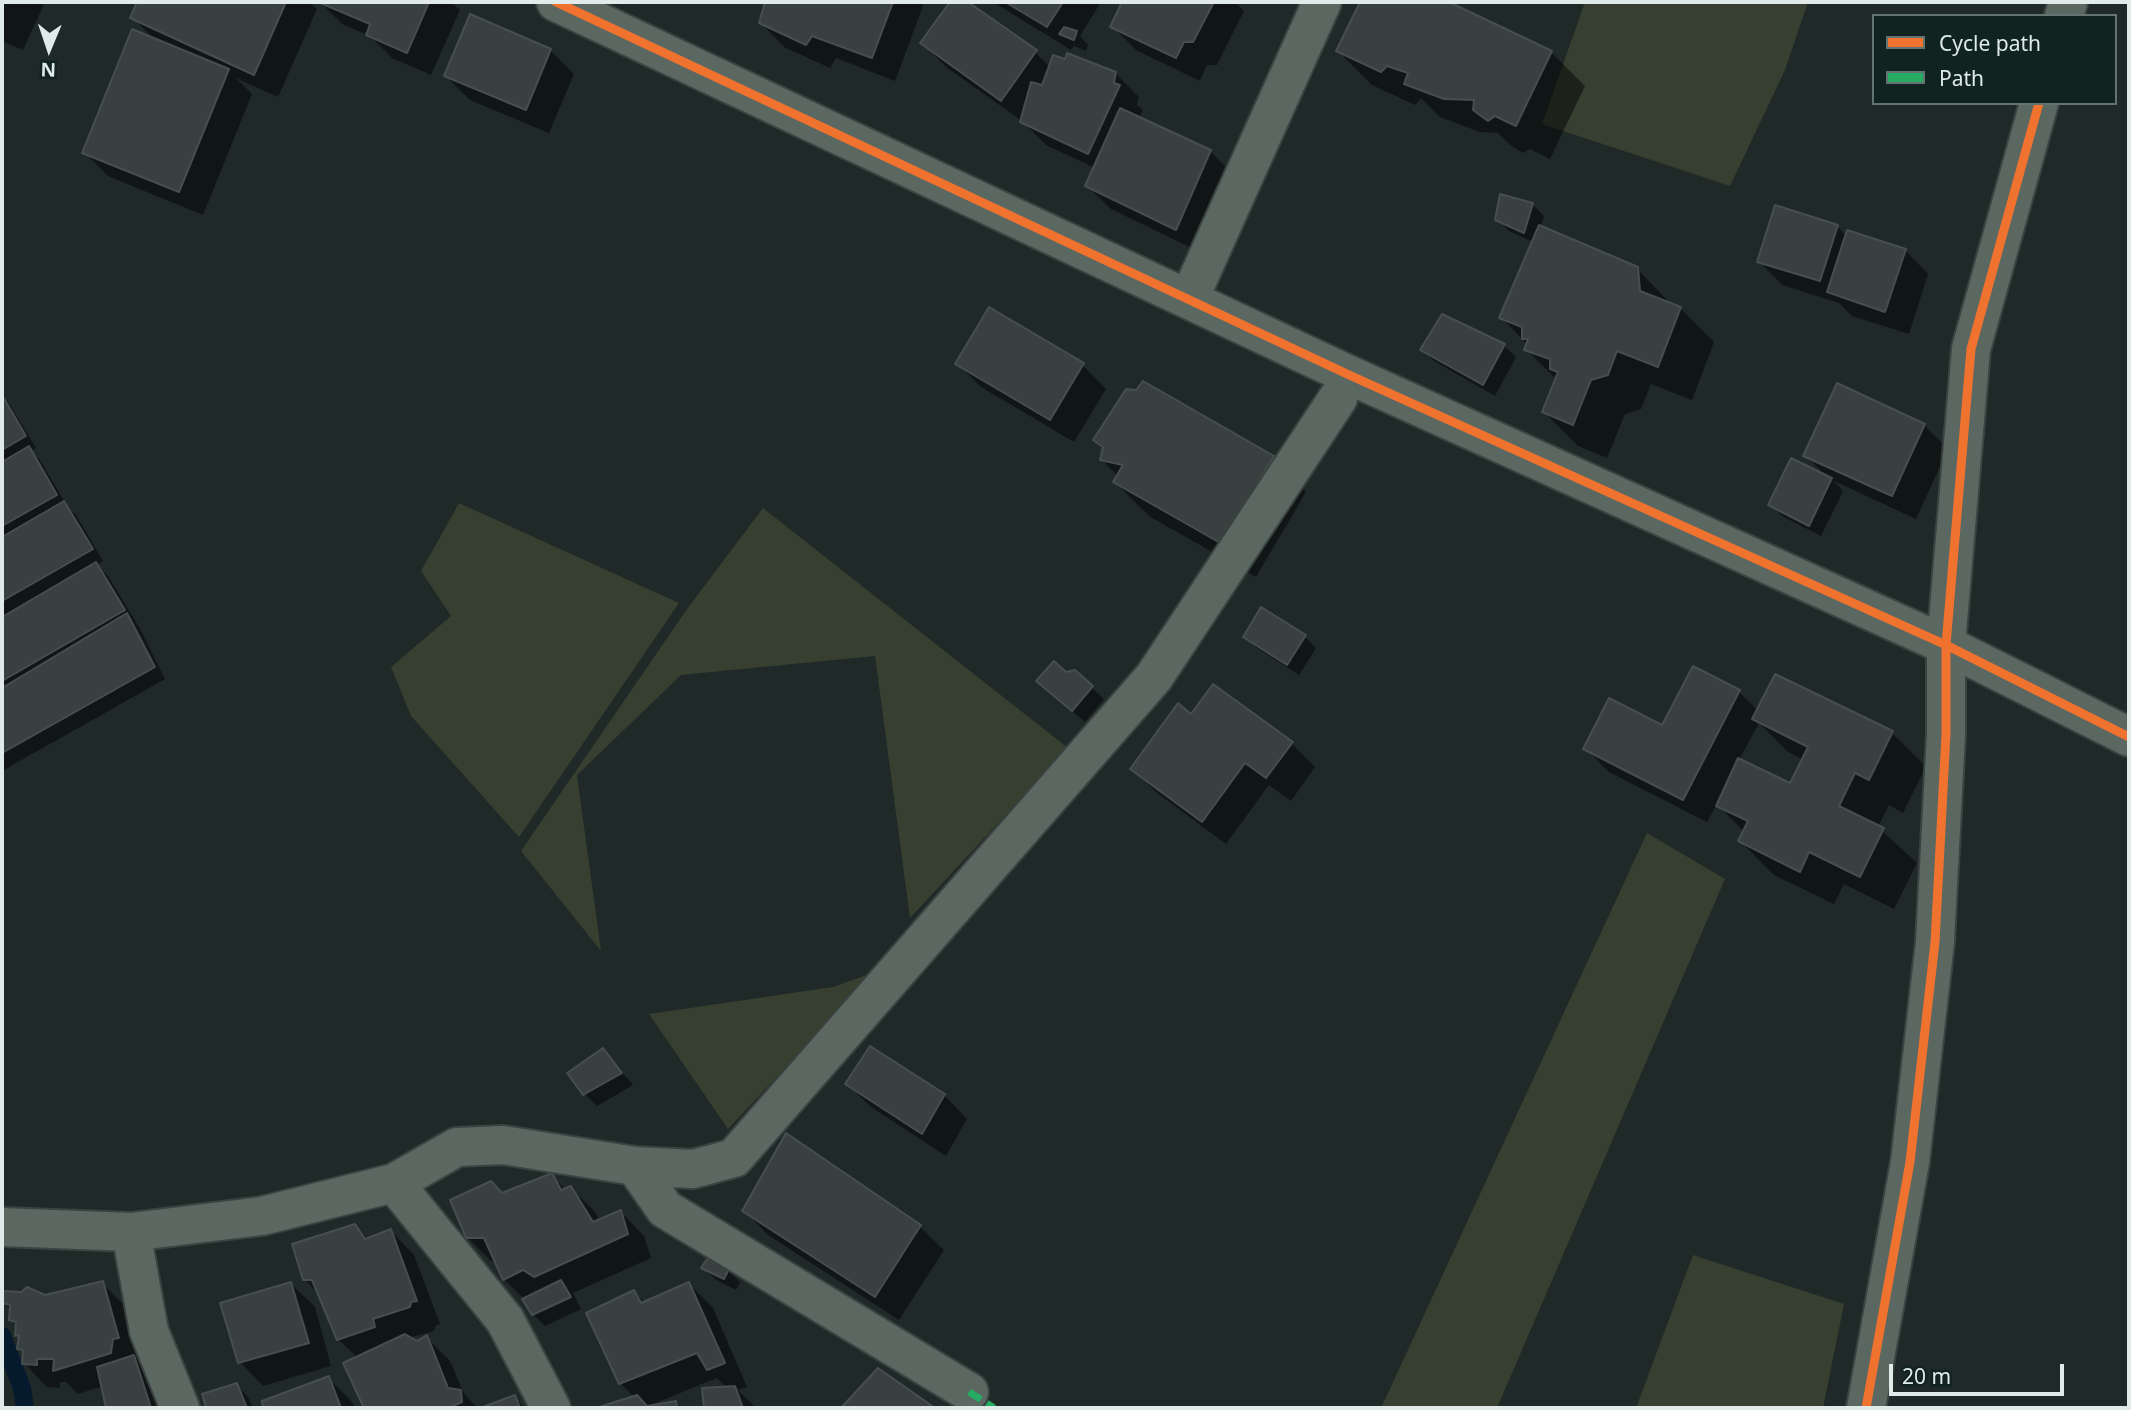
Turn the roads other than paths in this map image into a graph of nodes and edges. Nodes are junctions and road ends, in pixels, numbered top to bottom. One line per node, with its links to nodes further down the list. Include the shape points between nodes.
1 (556, 2): 4 (street)
2 (1322, 2): 4 (street)
3 (2038, 105): 6 (street, via 1970,349)
4 (1189, 299): 6 (street)
5 (1338, 398): 8 (street, via 1154,677 734,1158 692,1169)
6 (1946, 645): 7 (street); 15 (street, via 1935,942 1909,1162)
7 (2129, 737)
8 (635, 1166): 9 (street, via 503,1145 457,1147); 12 (street, via 665,1209)
9 (394, 1182): 11 (street, via 262,1216); 14 (street, via 505,1320)
10 (2, 1227): 11 (street)
11 (131, 1231): 13 (street, via 149,1331)
12 (969, 1392)
13 (180, 1408)
14 (551, 1408)
15 (1866, 1408)

